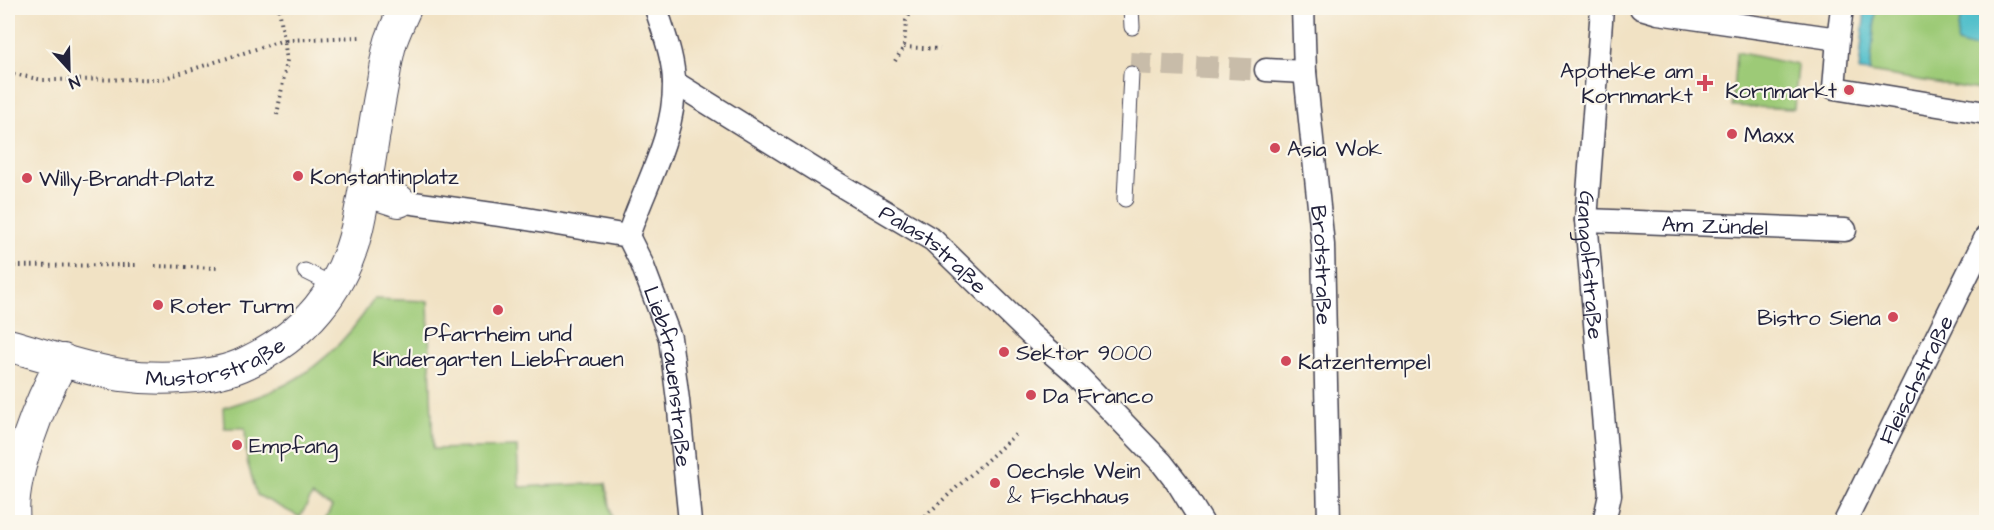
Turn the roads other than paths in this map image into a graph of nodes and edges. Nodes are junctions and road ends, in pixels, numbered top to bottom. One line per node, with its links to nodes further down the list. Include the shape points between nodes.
1 (405, 8): 15 (street, via 387,59)
2 (656, 8): 13 (street)
3 (1131, 8): 8 (lane)
4 (1303, 8): 11 (street, Brotstraße)
5 (1602, 8): 18 (street, Gangolfstraße)
6 (1641, 8): 9 (street)
7 (1842, 8): 9 (street)
8 (1132, 27)
9 (1838, 39): 14 (street, via 1834,88)
10 (1266, 70): 11 (street)
11 (1305, 72): 29 (street, Brotstraße, via 1323,245)
12 (1131, 74): 16 (lane)
13 (675, 82): 20 (street, via 666,137); 28 (street, Palaststraße, via 933,240 1076,374 1162,463)
14 (1986, 113)
15 (365, 190): 17 (street); 23 (street, Mustorstraße, via 351,250)
16 (1125, 199)
17 (399, 201): 20 (street)
18 (1586, 220): 19 (street, Am Zündel); 30 (street, Gangolfstraße, via 1610,495)
19 (1845, 230)
20 (628, 236): 27 (street, Liebfrauenstraße, via 670,338)
21 (1986, 237): 31 (street, Fleischstraße)
22 (305, 271): 23 (lane)
23 (335, 286): 25 (street, Mustorstraße, via 318,310 287,338 235,367 204,375 163,378 123,375)
24 (8, 345): 25 (street, Mustorstraße)
25 (63, 360): 26 (street, via 46,391 18,472)
26 (14, 522)
27 (690, 522)
28 (1202, 522)
29 (1329, 522)
30 (1604, 522)
31 (1845, 522)

